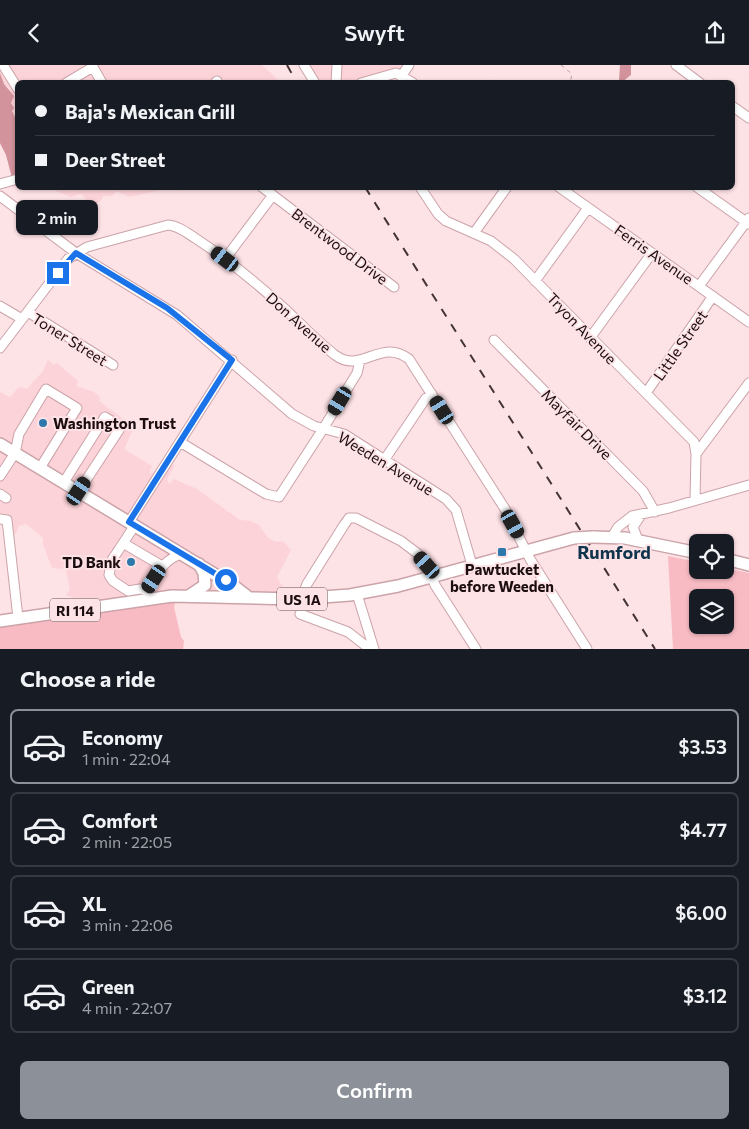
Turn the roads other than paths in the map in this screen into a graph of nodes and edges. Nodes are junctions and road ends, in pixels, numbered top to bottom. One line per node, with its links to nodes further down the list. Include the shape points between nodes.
1 (3, 65): 14 (street)
2 (304, 65): 9 (street)
3 (337, 65): 10 (street)
4 (409, 65): 6 (street)
5 (676, 65): 13 (street)
6 (399, 71): 11 (street); 12 (street)
7 (71, 80): 8 (street, via 93,67)
8 (100, 80)
9 (313, 80)
10 (336, 80)
11 (370, 80)
12 (410, 80)
13 (696, 80)
14 (15, 84)
15 (735, 108): 16 (street)
16 (749, 118)
17 (15, 180): 18 (street)
18 (0, 184)
19 (266, 190): 24 (street, Brentwood Drive)
20 (422, 190): 28 (street, Tryon Avenue, via 446,221)
21 (504, 190): 28 (street)
22 (563, 190): 26 (street, Ferris Avenue)
23 (702, 190): 27 (street)
24 (273, 195): 31 (street); 34 (street, Brentwood Drive)
25 (0, 196): 29 (street, Weeden Avenue)
26 (588, 208): 30 (street, Ferris Avenue); 32 (street)
27 (748, 221): 33 (street)
28 (474, 233): 32 (street, Tryon Avenue, via 500,247)
29 (76, 253): 31 (street, Don Avenue, via 168,225 179,228); 37 (street); 42 (street, Weeden Avenue, via 164,305)
30 (652, 253): 33 (street, Ferris Avenue); 39 (street)
31 (225, 259): 43 (street, Don Avenue, via 264,289 334,354 341,359)
32 (535, 281): 39 (street, Tryon Avenue)
33 (699, 286): 35 (street, Ferris Avenue)
34 (394, 287)
35 (713, 296): 38 (street, Ferris Avenue); 47 (street, Little Street)
36 (0, 306): 37 (street, Toner Street)
37 (25, 316): 41 (street); 44 (street, Toner Street)
38 (749, 321)
39 (590, 338): 47 (street, Tryon Avenue)
40 (494, 340): 60 (street, Mayfair Drive, via 643,491)
41 (0, 348)
42 (232, 360): 48 (street, Weeden Avenue, via 292,414); 49 (street)
43 (360, 361): 46 (street, via 394,350 415,366); 48 (street, via 357,373)
44 (113, 365)
45 (749, 383): 52 (street)
46 (432, 393): 53 (street); 67 (street, via 505,509)
47 (646, 393): 52 (street, Tryon Avenue, via 694,442)
48 (323, 429): 49 (street, via 278,497 266,494); 53 (street, Weeden Avenue, via 344,435)
49 (180, 442): 63 (street)
50 (0, 444): 51 (main road)
51 (15, 453): 54 (main road); 54 (street, via 19,435 46,389 77,408); 55 (street)
52 (696, 454): 59 (street, Tryon Avenue)
53 (385, 459): 72 (street, Weeden Avenue, via 451,503)
54 (40, 468): 56 (main road)
55 (0, 476)
56 (64, 482): 58 (main road); 58 (street, via 105,417 121,427)
57 (749, 485): 59 (street)
58 (79, 491): 63 (main road)
59 (695, 500): 60 (street)
60 (655, 512): 61 (street)
61 (640, 515): 64 (street, via 625,521); 65 (street, via 633,527)
62 (4, 519): 82 (street)
63 (132, 524): 66 (street); 69 (main road)
64 (612, 537): 65 (main road, US 1A); 67 (main road, US 1A, bridge, via 574,538)
65 (638, 540): 68 (main road, US 1A)
66 (122, 543): 74 (street); 77 (street, via 112,560 109,575 128,591 140,589)
67 (526, 549): 72 (main road, US 1A); 87 (street)
68 (689, 551)
69 (182, 554): 71 (main road); 74 (street, via 171,557)
70 (734, 561): 73 (main road)
71 (198, 564): 78 (main road, via 206,580 205,585); 79 (main road)
72 (472, 565): 75 (main road, US 1A)
73 (749, 565)
74 (162, 566): 77 (street)
75 (432, 576): 76 (main road, US 1A); 80 (street, via 427,565 401,541 356,518 349,518); 86 (street)
76 (357, 594): 80 (main road, US 1A); 85 (street)
77 (148, 595): 78 (main road, RI 114); 82 (main road, RI 114)
78 (190, 595): 79 (main road, RI 114)
79 (246, 596): 80 (main road, US 1A)
80 (301, 599)
81 (300, 614): 84 (street, via 348,632)
82 (18, 618): 83 (main road, RI 114)
83 (0, 621)
84 (370, 649)
85 (374, 649)
86 (476, 649)
87 (587, 649)

